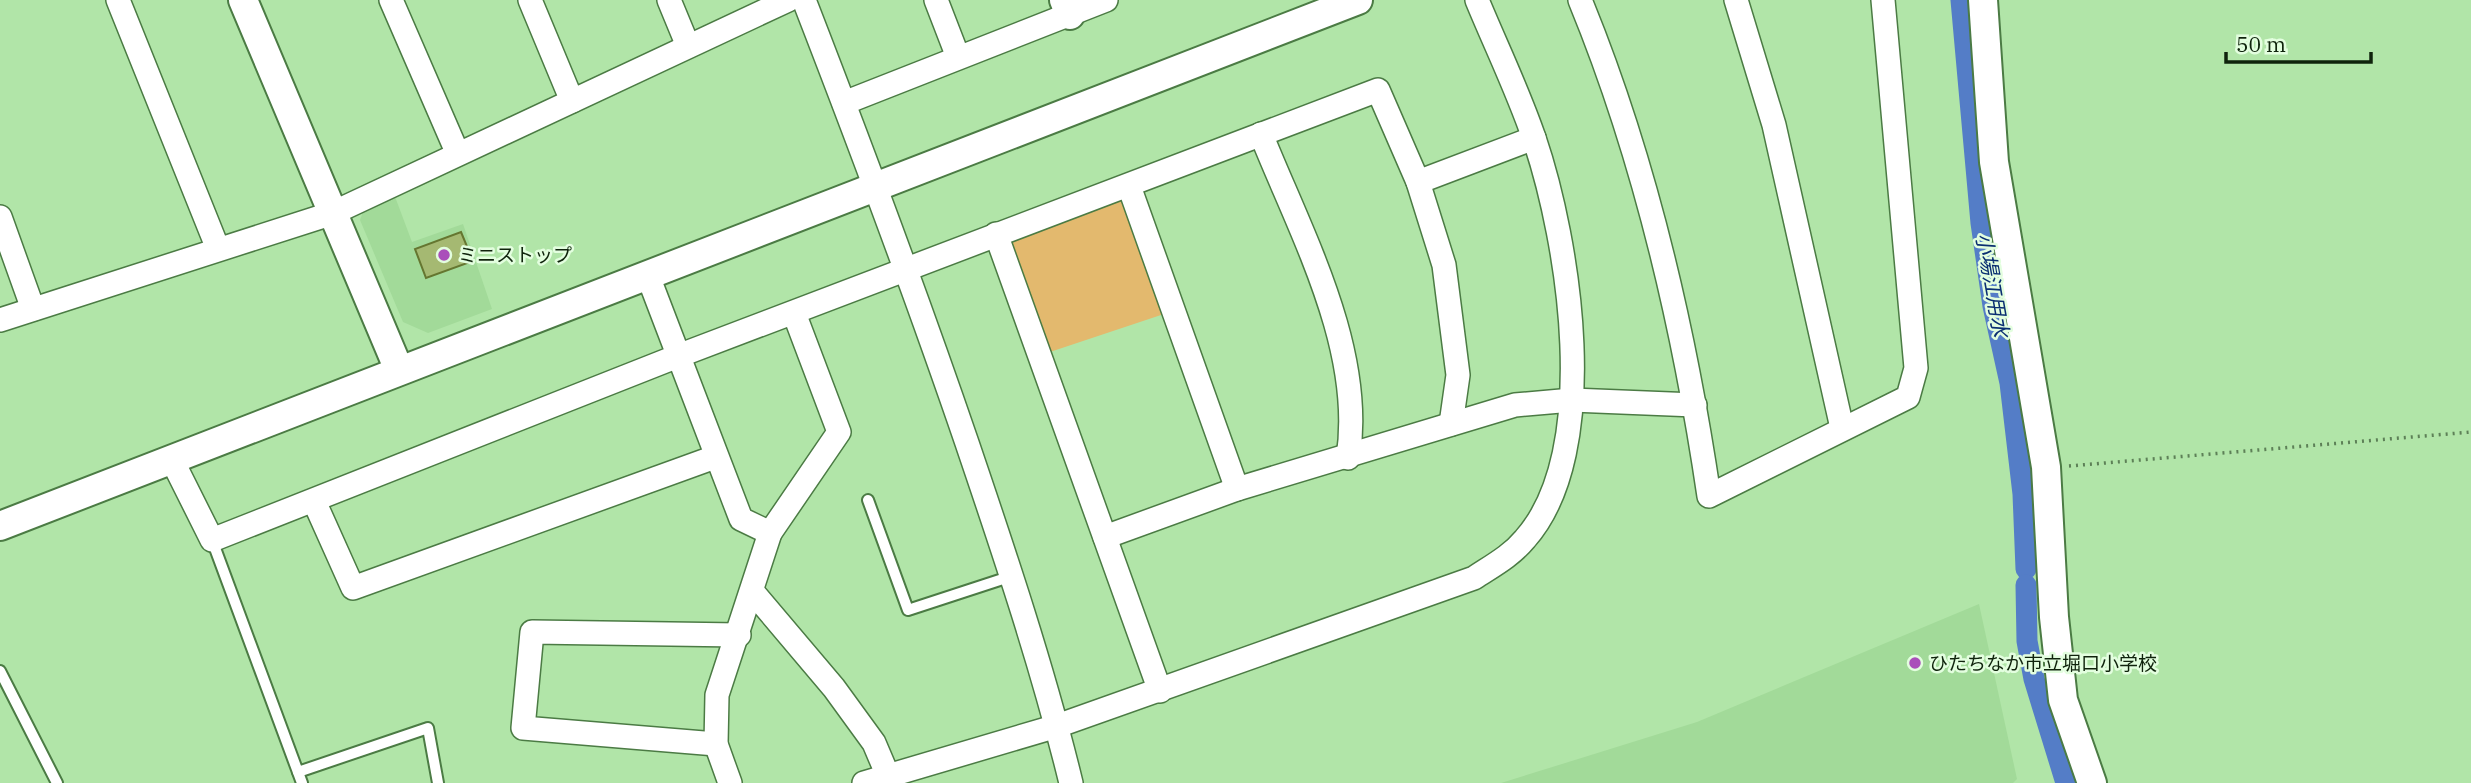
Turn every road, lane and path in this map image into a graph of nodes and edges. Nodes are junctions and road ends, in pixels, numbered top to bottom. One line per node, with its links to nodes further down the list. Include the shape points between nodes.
1 (118, 0): 30 (street)
2 (243, 0): 27 (street)
3 (391, 0): 23 (street)
4 (530, 0): 19 (street)
5 (669, 0): 17 (street)
6 (788, 0): 17 (street)
7 (803, 0): 20 (street)
8 (936, 0): 18 (street)
9 (1105, 0): 16 (street)
10 (1358, 0): 26 (street)
11 (1580, 0): 39 (street, via 1613,80 1648,202)
12 (1737, 0): 41 (street, via 1774,124)
13 (1883, 0): 41 (street, via 1916,368 1908,397)
14 (1983, 0): 46 (street, via 1994,162)
15 (1485, 2): 22 (street)
16 (1067, 7): 18 (street)
17 (688, 46): 19 (street)
18 (958, 57): 20 (street)
19 (572, 101): 23 (street)
20 (844, 103): 26 (street)
21 (1261, 134): 24 (street, via 1378,90); 25 (street); 44 (street, via 1347,360 1352,432)
22 (1534, 138): 24 (street); 38 (street, via 1559,235 1571,335)
23 (457, 152): 27 (street)
24 (1418, 183): 40 (street, via 1444,265 1453,316 1458,375)
25 (1129, 186): 29 (street); 47 (street)
26 (876, 187): 31 (street); 32 (street)
27 (333, 213): 30 (street); 37 (street)
28 (0, 217): 33 (street)
29 (996, 234): 31 (street); 52 (street)
30 (218, 248): 33 (street)
31 (907, 269): 34 (street); 54 (street)
32 (648, 276): 36 (street); 37 (street)
33 (33, 309): 35 (street)
34 (794, 313): 36 (street); 51 (street, via 839,432)
35 (0, 320)
36 (678, 356): 43 (street); 49 (street)
37 (399, 370): 45 (street)
38 (1572, 400): 39 (street); 40 (street, via 1515,405); 58 (street, via 1566,448 1543,515 1503,559 1474,578)
39 (1695, 405): 41 (street, via 1709,496)
40 (1451, 424): 44 (street)
41 (1842, 428)
42 (2471, 432): 46 (path)
43 (715, 457): 49 (street, via 353,588); 51 (street, via 741,519)
44 (1348, 458): 47 (street)
45 (172, 460): 50 (street); 53 (street)
46 (2046, 467): 63 (street, via 2063,700)
47 (1237, 489): 52 (street)
48 (869, 500): 54 (lane, via 908,610)
49 (314, 501): 53 (street)
50 (0, 526)
51 (770, 533): 55 (street)
52 (1105, 537): 58 (street)
53 (212, 540): 61 (lane)
54 (1012, 576): 59 (street)
55 (752, 591): 56 (street); 62 (street, via 834,688 874,743)
56 (739, 635): 60 (street, via 717,695); 60 (street, via 532,632 523,728)
57 (0, 671): 64 (lane)
58 (1160, 691): 59 (street)
59 (1057, 726): 62 (street); 68 (street)
60 (716, 744): 66 (street)
61 (300, 778): 65 (lane, via 428,728)
62 (889, 779): 67 (street)
63 (2089, 782)
64 (57, 783)
65 (438, 783)
66 (730, 783)
67 (864, 783)
68 (1071, 783)

